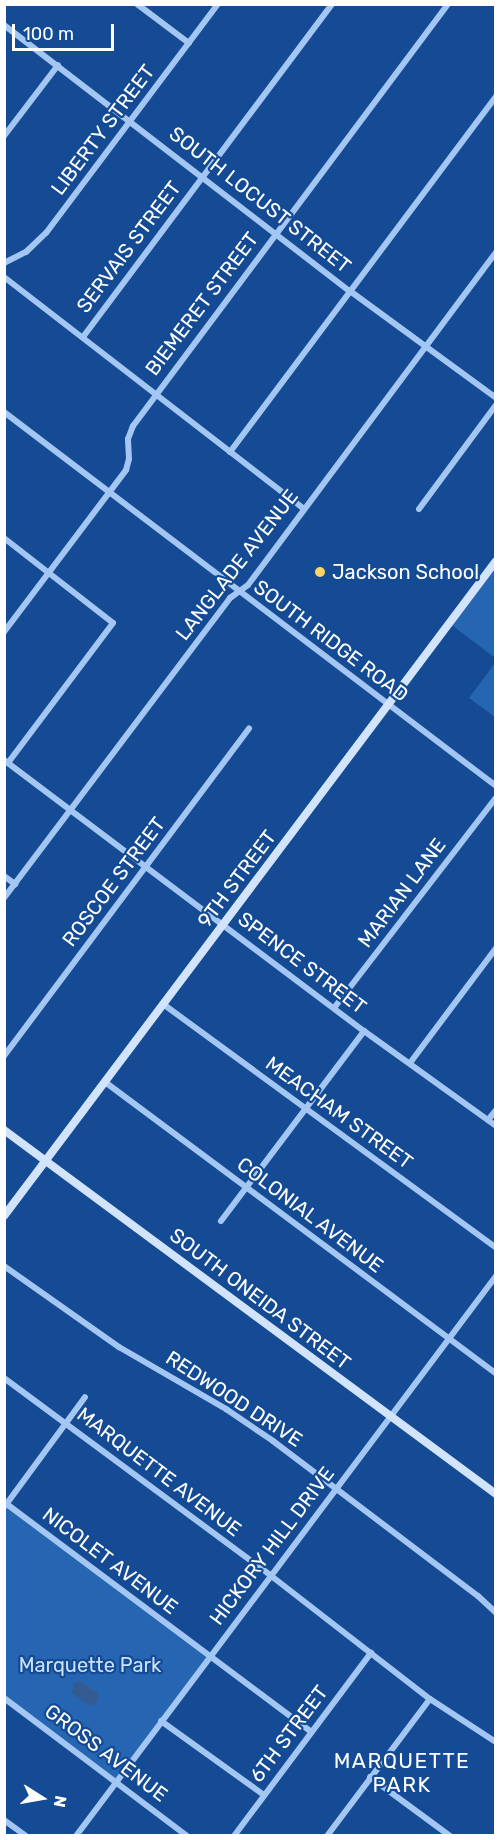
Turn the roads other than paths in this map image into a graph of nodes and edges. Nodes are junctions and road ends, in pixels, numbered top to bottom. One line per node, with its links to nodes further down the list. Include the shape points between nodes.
1 (137, 4): 6 (street)
2 (218, 4): 6 (street, LIBERTY STREET)
3 (332, 4): 11 (street, SERVAIS STREET)
4 (448, 4): 12 (street, BIEMERET STREET)
5 (4, 25): 7 (street, SOUTH LOCUST STREET)
6 (189, 43): 9 (street, LIBERTY STREET)
7 (58, 65): 9 (street, SOUTH LOCUST STREET); 10 (street)
8 (495, 97): 16 (street)
9 (131, 121): 11 (street, SOUTH LOCUST STREET); 14 (street, LIBERTY STREET, via 46,233 26,252)
10 (4, 136)
11 (203, 177): 12 (street, SOUTH LOCUST STREET); 17 (street, SERVAIS STREET)
12 (276, 233): 16 (street, SOUTH LOCUST STREET); 19 (street, BIEMERET STREET)
13 (495, 252): 18 (street, LANGLADE AVENUE)
14 (4, 263)
15 (4, 277): 17 (street)
16 (350, 291): 18 (street, SOUTH LOCUST STREET); 23 (street)
17 (83, 337): 19 (street)
18 (425, 346): 20 (street, SOUTH LOCUST STREET); 25 (street, LANGLADE AVENUE)
19 (156, 394): 23 (street); 24 (street, BIEMERET STREET, via 133,426 126,470)
20 (495, 398)
21 (495, 405): 26 (street)
22 (4, 412): 24 (street, SOUTH RIDGE ROAD)
23 (230, 452): 25 (street)
24 (109, 493): 29 (street, BIEMERET STREET); 30 (street, SOUTH RIDGE ROAD)
25 (303, 509): 30 (street, LANGLADE AVENUE, via 248,585)
26 (419, 509)
27 (4, 538): 29 (street)
28 (495, 561): 32 (street, 9TH STREET)
29 (49, 573): 31 (street, BIEMERET STREET); 34 (street, via 113,623)
30 (238, 592): 32 (street, SOUTH RIDGE ROAD); 37 (street, LANGLADE AVENUE)
31 (4, 633)
32 (388, 705): 35 (street, SOUTH RIDGE ROAD); 42 (street, 9TH STREET)
33 (249, 728): 38 (street, ROSCOE STREET)
34 (6, 761): 37 (street, SPENCE STREET)
35 (495, 786)
36 (495, 798): 45 (street, MARIAN LANE)
37 (71, 810): 38 (street, SPENCE STREET); 40 (street, LANGLADE AVENUE)
38 (146, 866): 42 (street, SPENCE STREET); 47 (street, ROSCOE STREET)
39 (4, 876): 40 (street)
40 (15, 884): 41 (street, LANGLADE AVENUE)
41 (4, 898)
42 (223, 924): 44 (street, 9TH STREET); 45 (street, SPENCE STREET)
43 (495, 948): 48 (street)
44 (163, 1004): 49 (street, 9TH STREET); 50 (street, MEACHAM STREET)
45 (334, 1008): 46 (street, SPENCE STREET)
46 (364, 1031): 48 (street, SPENCE STREET); 50 (street)
47 (4, 1056)
48 (410, 1063): 52 (street, SPENCE STREET)
49 (105, 1082): 55 (street, 9TH STREET); 56 (street, COLONIAL AVENUE)
50 (305, 1109): 56 (street); 59 (street, MEACHAM STREET)
51 (495, 1110): 52 (street)
52 (488, 1120): 53 (street, SPENCE STREET)
53 (495, 1126)
54 (4, 1131): 55 (street, SOUTH ONEIDA STREET)
55 (45, 1162): 57 (street, 9TH STREET); 66 (street, SOUTH ONEIDA STREET)
56 (246, 1187): 58 (street); 62 (street, COLONIAL AVENUE)
57 (4, 1216)
58 (221, 1221)
59 (495, 1248)
60 (4, 1266): 68 (street, REDWOOD DRIVE, via 119,1347 226,1409)
61 (495, 1276): 62 (street, HICKORY HILL DRIVE)
62 (449, 1338): 63 (street, COLONIAL AVENUE); 66 (street, HICKORY HILL DRIVE)
63 (495, 1373)
64 (4, 1378): 67 (street, MARQUETTE AVENUE)
65 (85, 1397): 67 (street)
66 (390, 1416): 68 (street, HICKORY HILL DRIVE); 69 (street, SOUTH ONEIDA STREET)
67 (66, 1423): 70 (street); 71 (street, MARQUETTE AVENUE)
68 (337, 1489): 71 (street, HICKORY HILL DRIVE); 72 (street, REDWOOD DRIVE)
69 (495, 1494)
70 (5, 1504): 74 (street, NICOLET AVENUE)
71 (270, 1575): 73 (street, MARQUETTE AVENUE); 74 (street, HICKORY HILL DRIVE)
72 (495, 1613)
73 (371, 1653): 76 (street, MARQUETTE AVENUE); 78 (street, 6TH STREET)
74 (209, 1657): 77 (street, HICKORY HILL DRIVE); 78 (street, NICOLET AVENUE)
75 (4, 1698): 81 (street, GROSS AVENUE)
76 (430, 1699): 79 (street, MARQUETTE AVENUE); 80 (street)
77 (161, 1721): 81 (street, HICKORY HILL DRIVE); 82 (street)
78 (311, 1732): 82 (street, 6TH STREET)
79 (495, 1742)
80 (370, 1777): 88 (street); 89 (street)
81 (116, 1781): 85 (street, HICKORY HILL DRIVE); 86 (street, GROSS AVENUE)
82 (264, 1795): 87 (street, 6TH STREET)
83 (4, 1820): 84 (street)
84 (26, 1836)
85 (76, 1836)
86 (187, 1836)
87 (234, 1836)
88 (327, 1836)
89 (450, 1836)

